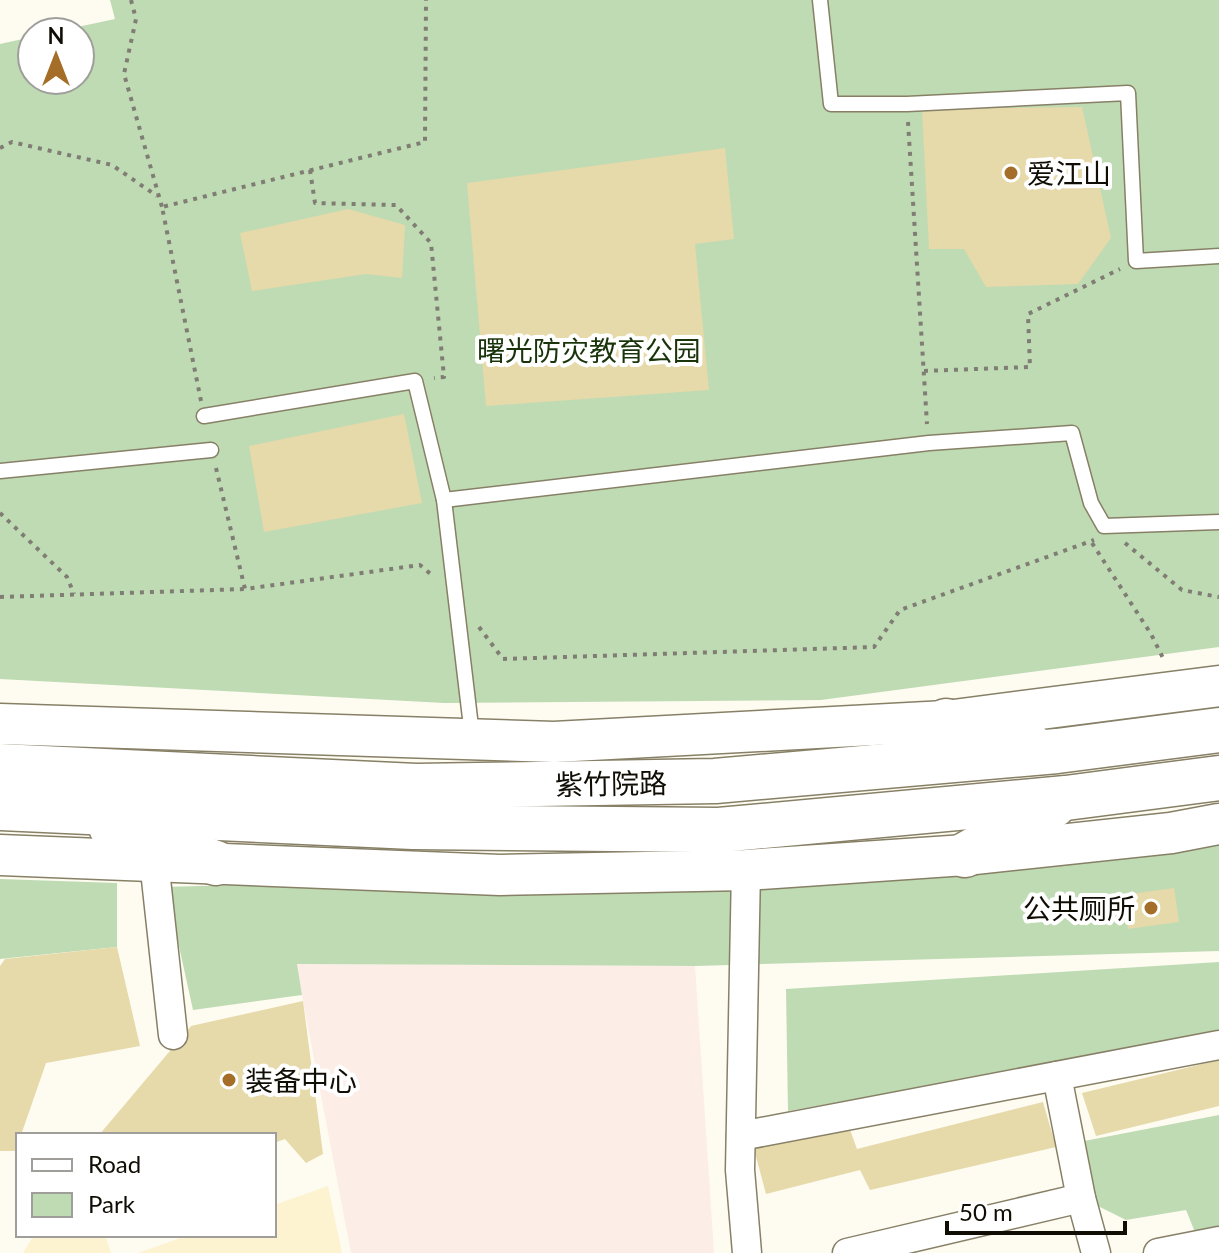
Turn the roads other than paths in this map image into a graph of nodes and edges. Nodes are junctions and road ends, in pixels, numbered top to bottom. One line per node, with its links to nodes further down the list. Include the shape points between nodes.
1 (820, 0): 2 (lane, via 831,104 1128,93 1136,261)
2 (1219, 256)
3 (204, 416): 6 (lane, via 415,381)
4 (211, 450): 5 (lane)
5 (0, 471)
6 (444, 500): 7 (lane, via 929,443 1072,433 1091,503 1104,526); 12 (lane)
7 (1219, 522)
8 (1219, 686): 9 (street, 紫竹院路)
9 (946, 721): 12 (street, 紫竹院路, via 554,742); 13 (main road)
10 (0, 724): 12 (street, 紫竹院路)
11 (1219, 730): 13 (main road, 紫竹院路)
12 (472, 739)
13 (1057, 751): 14 (main road, 紫竹院路, via 715,781 447,786)
14 (0, 766)
15 (1219, 778): 16 (main road, 紫竹院路)
16 (1066, 798): 18 (main road, 紫竹院路, via 719,830 413,827); 21 (main road)
17 (0, 808): 18 (main road, 紫竹院路)
18 (63, 811): 23 (main road)
19 (1219, 824): 21 (street)
20 (0, 855): 22 (street)
21 (965, 855): 24 (street)
22 (154, 861): 23 (street); 25 (street)
23 (216, 863): 24 (street, via 500,875)
24 (746, 870): 28 (street)
25 (173, 1035)
26 (1219, 1045): 27 (street)
27 (1057, 1076): 28 (street); 29 (street)
28 (741, 1136): 31 (street)
29 (1081, 1198): 32 (street); 33 (street)
30 (1219, 1241): 34 (street)
31 (747, 1253)
32 (847, 1253)
33 (1096, 1253)
34 (1158, 1253)

